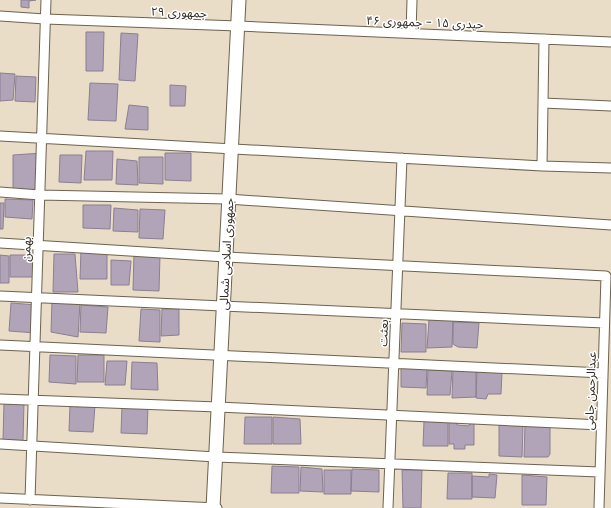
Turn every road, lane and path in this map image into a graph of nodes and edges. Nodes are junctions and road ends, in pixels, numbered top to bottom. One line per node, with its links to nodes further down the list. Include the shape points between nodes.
1 (46, 0): 5 (street, بهمن)
2 (239, 0): 6 (street, جمهوری اسلامی شمالی)
3 (412, 0): 7 (street)
4 (0, 16): 5 (street, جمهوری ۲۹)
5 (45, 19): 6 (street, جمهوری ۲۹); 13 (street, بهمن)
6 (238, 26): 7 (street, حیدری ۱۵ - جمهوری ۴۶); 14 (street, جمهوری اسلامی شمالی)
7 (410, 34): 8 (street, حیدری ۱۵ - جمهوری ۴۶)
8 (544, 39): 9 (street, حیدری ۱۵ - جمهوری ۴۶); 10 (street)
9 (611, 42)
10 (543, 103): 11 (street); 16 (street)
11 (611, 106)
12 (0, 136): 13 (street)
13 (42, 138): 14 (street); 19 (street, بهمن)
14 (231, 149): 15 (street); 20 (street, جمهوری اسلامی شمالی)
15 (402, 158): 16 (street); 21 (street, بعثت)
16 (542, 166): 17 (street)
17 (611, 168)
18 (0, 192): 19 (street)
19 (40, 195): 20 (street); 24 (street, بهمن)
20 (228, 199): 21 (street); 25 (street, جمهوری اسلامی شمالی)
21 (401, 210): 22 (street); 26 (street, بعثت)
22 (611, 225)
23 (0, 243): 24 (street)
24 (38, 244): 25 (street); 28 (street, بهمن)
25 (226, 257): 26 (street); 29 (street, جمهوری اسلامی شمالی)
26 (398, 266): 30 (street, بعثت); 31 (street, عبدالرحمن جامی, via 606,276)
27 (0, 296): 28 (street)
28 (36, 297): 29 (street); 33 (street, بهمن)
29 (223, 306): 30 (street); 34 (street, جمهوری اسلامی شمالی)
30 (396, 314): 31 (street); 35 (street, بعثت)
31 (604, 323): 36 (street, عبدالرحمن جامی)
32 (0, 345): 33 (street)
33 (35, 347): 34 (street); 38 (street, بهمن)
34 (221, 355): 35 (street); 39 (street, جمهوری اسلامی شمالی)
35 (394, 363): 36 (street); 40 (street, بعثت)
36 (603, 373): 41 (street, عبدالرحمن جامی)
37 (0, 399): 38 (street)
38 (33, 401): 39 (street); 43 (street, بهمن)
39 (218, 407): 40 (street); 44 (street, جمهوری اسلامی شمالی)
40 (392, 416): 41 (street); 45 (street, بعثت)
41 (601, 425): 46 (street, عبدالرحمن جامی)
42 (0, 444): 43 (street)
43 (32, 446): 44 (street); 48 (street, بهمن)
44 (216, 457): 45 (street); 49 (street, جمهوری اسلامی شمالی)
45 (390, 463): 46 (street); 51 (street, بعثت)
46 (600, 472): 52 (street, عبدالرحمن جامی)
47 (0, 498): 48 (street)
48 (30, 500): 49 (street)
49 (213, 508): 50 (street)
50 (217, 508)
51 (388, 508)
52 (599, 508)

